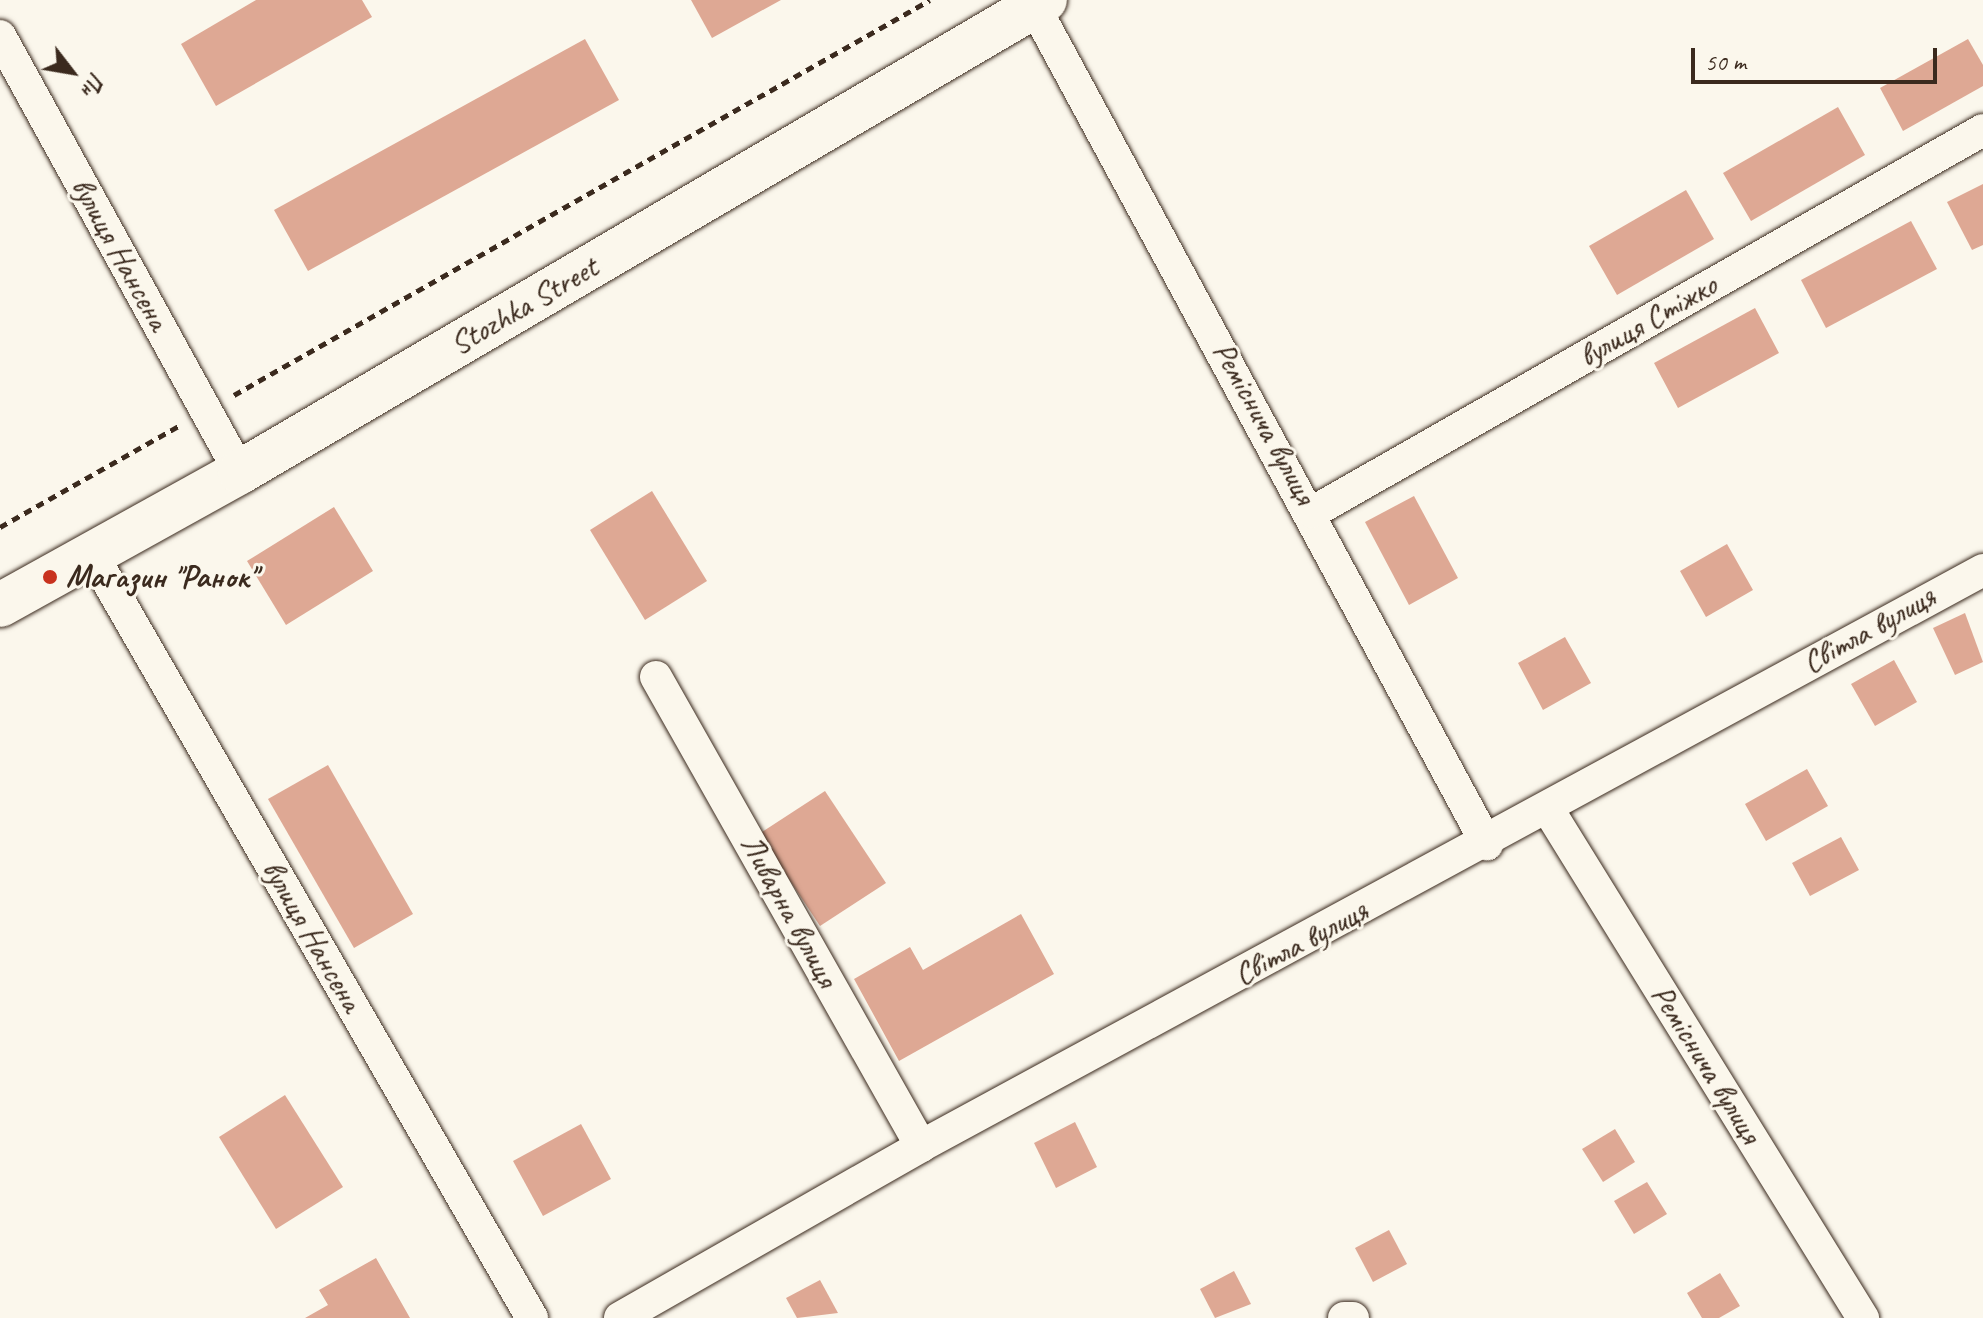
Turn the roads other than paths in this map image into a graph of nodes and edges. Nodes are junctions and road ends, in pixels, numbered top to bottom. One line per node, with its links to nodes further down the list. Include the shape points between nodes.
1 (1039, 3): 4 (street, Stozhka Street); 5 (street, Реміснича вулиця)
2 (0, 36): 4 (street, вулиця Нансена)
3 (1983, 130): 5 (street, вулиця Стіжко)
4 (240, 472): 6 (street, Stozhka Street)
5 (1313, 512): 11 (street, Реміснича вулиця)
6 (92, 554): 8 (street, Stozhka Street); 13 (street, вулиця Нансена)
7 (1983, 570): 10 (street, Світла вулиця)
8 (0, 605)
9 (656, 677): 12 (street, Ливарна вулиця)
10 (1548, 809): 11 (street, Світла вулиця); 15 (street, Реміснича вулиця)
11 (1487, 844): 12 (street, Світла вулиця)
12 (921, 1146): 14 (street, Світла вулиця)
13 (532, 1318)
14 (620, 1318)
15 (1863, 1318)

